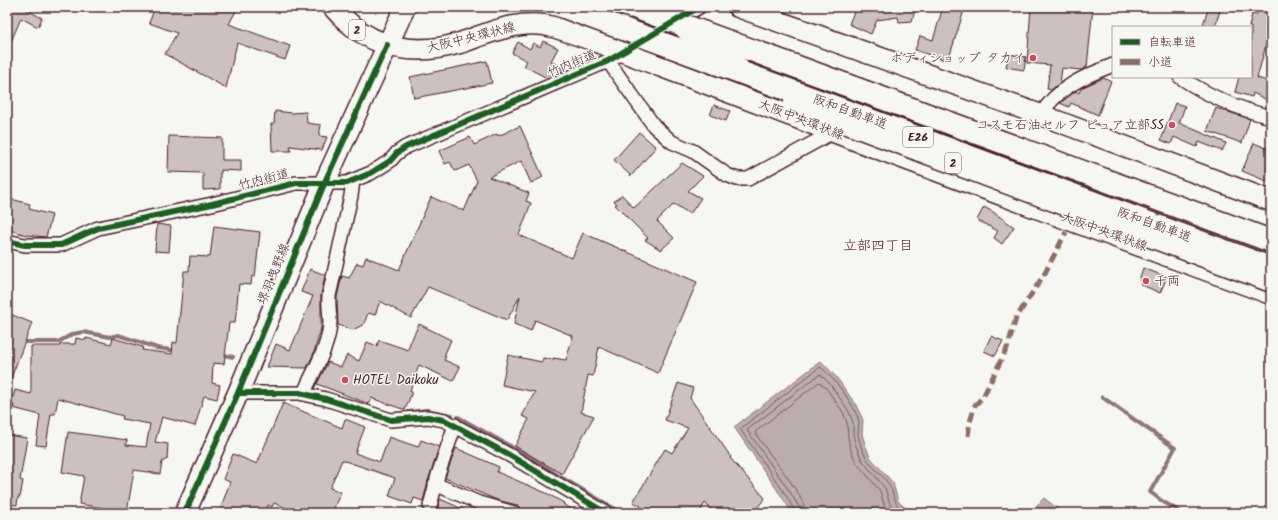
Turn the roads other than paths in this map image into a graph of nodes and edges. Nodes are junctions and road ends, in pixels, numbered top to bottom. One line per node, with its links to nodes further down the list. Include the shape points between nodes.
1 (333, 7): 8 (main road, 大阪中央環状線 / 2, via 356,29)
2 (405, 7): 8 (main road, 堺羽曳野線)
3 (564, 7): 20 (highway, 阪和自動車道 / E26, bridge)
4 (634, 7): 19 (highway, 阪和自動車道 / E26, bridge)
5 (656, 7): 21 (main road, 大阪中央環状線 / 2, bridge, via 733,64 800,105)
6 (699, 7): 9 (street, 竹内街道)
7 (738, 7): 12 (main road)
8 (387, 45): 9 (main road, 大阪中央環状線 / 2, via 405,50 430,49 459,43 498,30 530,25 553,28); 16 (main road, 堺羽曳野線)
9 (616, 57): 14 (main road, 大阪中央環状線 / 2); 14 (street, via 654,126 672,142 693,151 737,179 748,179); 15 (street, 竹内街道, via 406,147 382,167)
10 (1112, 65): 12 (street, via 1072,84 1056,95)
11 (1182, 78): 13 (street, via 1223,102)
12 (1041, 115): 17 (main road)
13 (1271, 117)
14 (833, 132): 22 (main road, 大阪中央環状線 / 2)
15 (353, 181): 16 (street, 竹内街道); 24 (street, via 329,296 328,336)
16 (324, 184): 18 (street, 竹内街道, via 296,183 98,228 61,245 25,246); 23 (main road, 堺羽曳野線)
17 (1271, 202)
18 (7, 241)
19 (1271, 241)
20 (1271, 268)
21 (1271, 282)
22 (1271, 294)
23 (238, 393): 24 (street); 28 (main road, 堺羽曳野線)
24 (304, 393): 25 (street, via 386,419 428,417)
25 (455, 425): 26 (street); 30 (street)
26 (435, 484): 27 (street); 29 (street, via 479,503)
27 (430, 506)
28 (185, 513)
29 (514, 513)
30 (606, 513)

